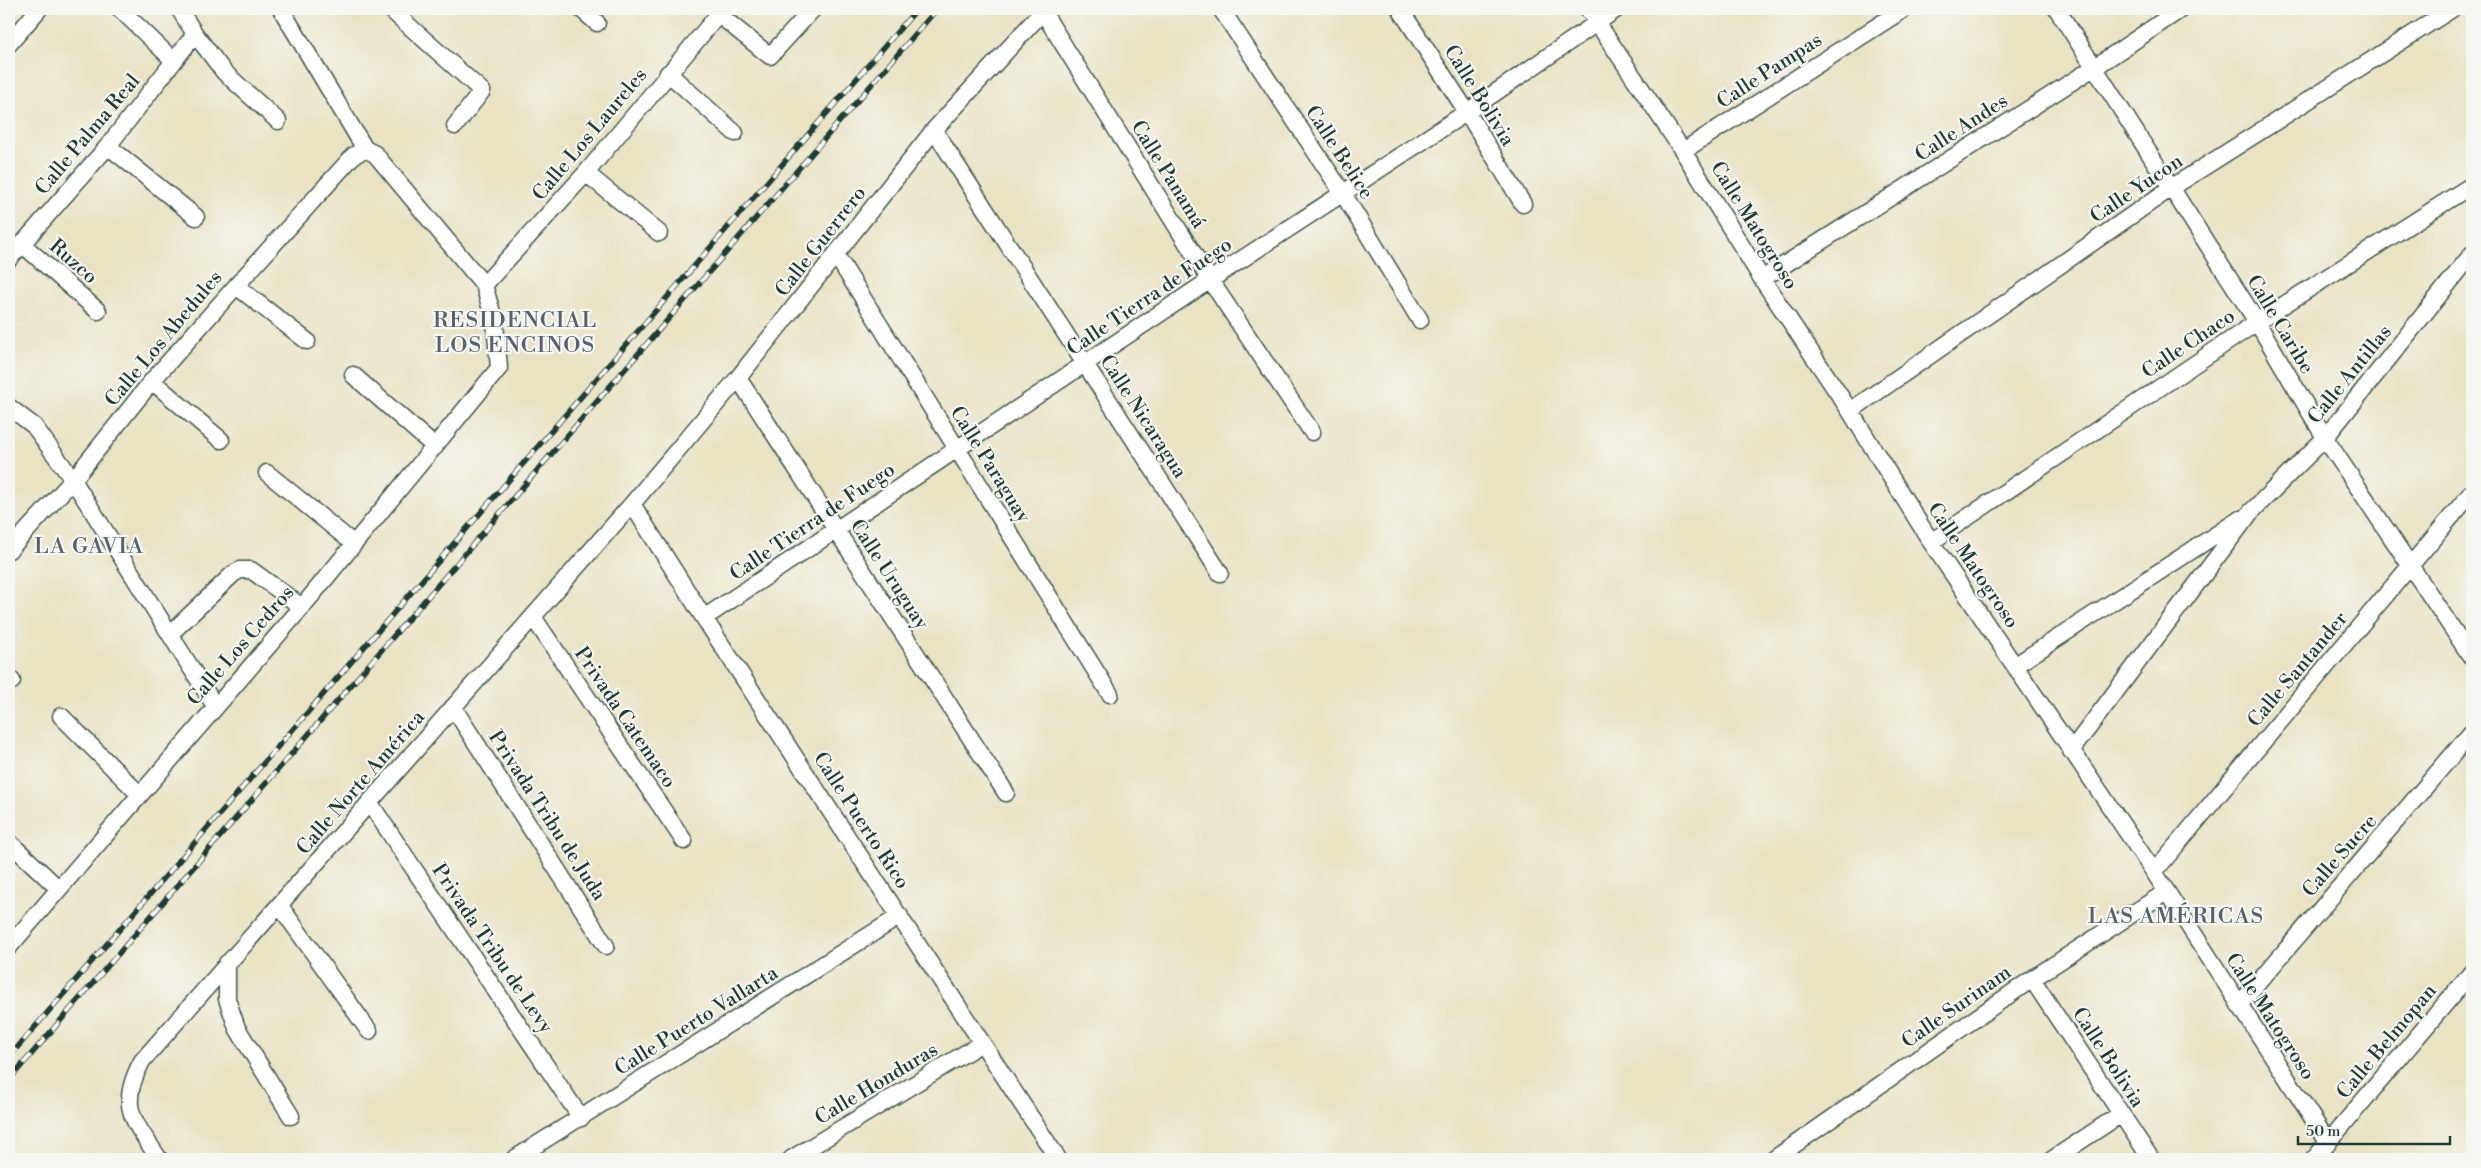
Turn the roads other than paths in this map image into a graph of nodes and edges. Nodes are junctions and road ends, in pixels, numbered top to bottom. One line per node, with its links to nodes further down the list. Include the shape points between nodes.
1 (39, 9): 20 (street)
2 (120, 9): 21 (street)
3 (179, 9): 19 (street)
4 (281, 9): 31 (street)
5 (390, 9): 26 (street, via 482,91)
6 (581, 9): 18 (street)
7 (813, 9): 16 (street, via 770,56)
8 (1221, 9): 35 (street, Calle Belice)
9 (1400, 9): 24 (street, Calle Bolivia)
10 (1617, 9): 17 (street, Calle Tierra de Fuego)
11 (1904, 9): 30 (street, Calle Pampas)
12 (2057, 9): 22 (street, Calle Caribe)
13 (2181, 9): 22 (street, Calle Andes)
14 (2452, 9): 34 (street, Calle Yucon)
15 (1044, 10): 27 (street, Calle Guerrero); 43 (street, Calle Panamá)
16 (720, 11): 23 (street, Calle Los Laureles)
17 (1592, 15): 24 (street, Calle Tierra de Fuego); 30 (street, Calle Matogroso)
18 (597, 22)
19 (195, 34): 21 (street, Calle Palma Real); 25 (street, via 224,72)
20 (9, 44)
21 (174, 60): 29 (street, Calle Palma Real)
22 (2094, 67): 34 (street, Calle Caribe); 44 (street, Calle Andes)
23 (668, 73): 28 (street); 32 (street, Calle Los Laureles)
24 (1467, 112): 35 (street, Calle Tierra de Fuego); 36 (street, Calle Bolivia)
25 (278, 121)
26 (455, 126)
27 (934, 130): 41 (street, Calle Guerrero); 51 (street, Calle Nicaragua)
28 (735, 133)
29 (108, 146): 37 (street); 39 (street, Calle Palma Real)
30 (1683, 151): 44 (street, Calle Matogroso)
31 (359, 153): 45 (street, via 375,154); 46 (street, Calle Los Abedules)
32 (586, 173): 38 (street); 45 (street, Calle Los Laureles)
33 (2472, 185): 49 (street, Calle Chaco)
34 (2171, 188): 49 (street, Calle Caribe); 56 (street, Calle Yucon)
35 (1342, 192): 43 (street, Calle Tierra de Fuego); 48 (street, Calle Belice)
36 (1523, 204)
37 (196, 217)
38 (659, 233)
39 (22, 244): 42 (street, Calle Palma Real); 47 (street, Ruzco)
40 (2472, 254): 58 (street, Calle Antillas)
41 (836, 255): 53 (street, Calle Guerrero); 61 (street, Calle Paraguay)
42 (9, 259)
43 (1210, 280): 51 (street, Calle Tierra de Fuego); 57 (street, Calle Panamá)
44 (1762, 280): 56 (street, Calle Matogroso)
45 (484, 285): 60 (street, Calle Los Cedros, via 495,323 499,368)
46 (236, 286): 50 (street); 54 (street, Calle Los Abedules)
47 (98, 311)
48 (1420, 320)
49 (2257, 322): 58 (street, Calle Caribe); 68 (street, Calle Chaco)
50 (307, 341)
51 (1084, 364): 61 (street, Calle Tierra de Fuego); 72 (street, Calle Nicaragua)
52 (353, 376): 60 (street)
53 (738, 378): 65 (street, Calle Guerrero); 67 (street, Calle Uruguay)
54 (152, 381): 59 (street); 63 (street, Calle Los Abedules)
55 (9, 407): 63 (street, via 34,426)
56 (1850, 412): 68 (street, Calle Matogroso)
57 (1312, 432)
58 (2325, 438): 66 (street, Calle Antillas); 71 (street, Calle Caribe)
59 (221, 440)
60 (435, 447): 69 (street, Calle Los Cedros)
61 (956, 449): 67 (street, Calle Tierra de Fuego); 79 (street, Calle Paraguay)
62 (267, 473): 69 (street)
63 (73, 480): 70 (street, Calle Los Abedules); 76 (street)
64 (2472, 492): 71 (street, Calle Santander)
65 (632, 504): 74 (street, Calle Norte América); 75 (street, Calle Puerto Rico)
66 (2250, 513): 78 (street, Calle Antillas); 84 (street, Calle Antillas)
67 (836, 530): 75 (street, Calle Tierra de Fuego); 85 (street, Calle Uruguay)
68 (1931, 542): 78 (street, Calle Matogroso)
69 (353, 543): 73 (street, Calle Los Cedros)
70 (9, 550)
71 (2410, 568): 77 (street, Calle Caribe); 90 (street, Calle Santander)
72 (1220, 573)
73 (302, 607): 76 (street, via 251,570 240,570); 80 (street, Calle Los Cedros)
74 (533, 617): 81 (street, Calle Norte América); 88 (street, Privada Catemaco)
75 (704, 618): 94 (street, Calle Puerto Rico)
76 (171, 633): 80 (street)
77 (2472, 658)
78 (2016, 666): 84 (street, Calle Matogroso)
79 (1110, 694)
80 (215, 706): 86 (street, Calle Los Cedros)
81 (454, 707): 87 (street, Calle Norte América); 95 (street, Privada Tribu de Juda)
82 (61, 716): 86 (street)
83 (2472, 732): 100 (street, Calle Sucre)
84 (2071, 751): 90 (street, Calle Matogroso)
85 (1006, 793)
86 (139, 794): 91 (street, Calle Los Cedros)
87 (369, 802): 93 (street, Calle Norte América); 105 (street, Privada Tribu de Levy)
88 (684, 841)
89 (9, 842): 91 (street)
90 (2154, 872): 92 (street, Calle Matogroso)
91 (58, 888): 96 (street, Calle Los Cedros)
92 (2166, 892): 99 (street, Calle Surinam); 100 (street, Calle Matogroso)
93 (280, 906): 97 (street, Calle Norte América); 101 (street)
94 (900, 916): 102 (street, Calle Puerto Rico); 105 (street, Calle Puerto Vallarta)
95 (606, 946)
96 (9, 947)
97 (227, 963): 104 (street, via 228,999 237,1028); 108 (street, Calle Norte América, via 142,1061 134,1076 130,1094 131,1114)
98 (2472, 972): 106 (street, Calle Belmopan)
99 (2032, 979): 103 (street, Calle Bolivia); 111 (street, Calle Surinam)
100 (2238, 1005): 106 (street, Calle Matogroso)
101 (370, 1030)
102 (982, 1042): 107 (street, Calle Puerto Rico); 110 (street, Calle Honduras)
103 (2121, 1114): 112 (street); 113 (street, Calle Bolivia)
104 (290, 1116)
105 (582, 1118): 109 (street, Calle Puerto Vallarta)
106 (2328, 1142): 114 (street, Calle Belmopan)
107 (1052, 1157)
108 (159, 1159)
109 (514, 1159)
110 (791, 1159)
111 (1774, 1159)
112 (2053, 1159)
113 (2151, 1159)
114 (2314, 1159)

